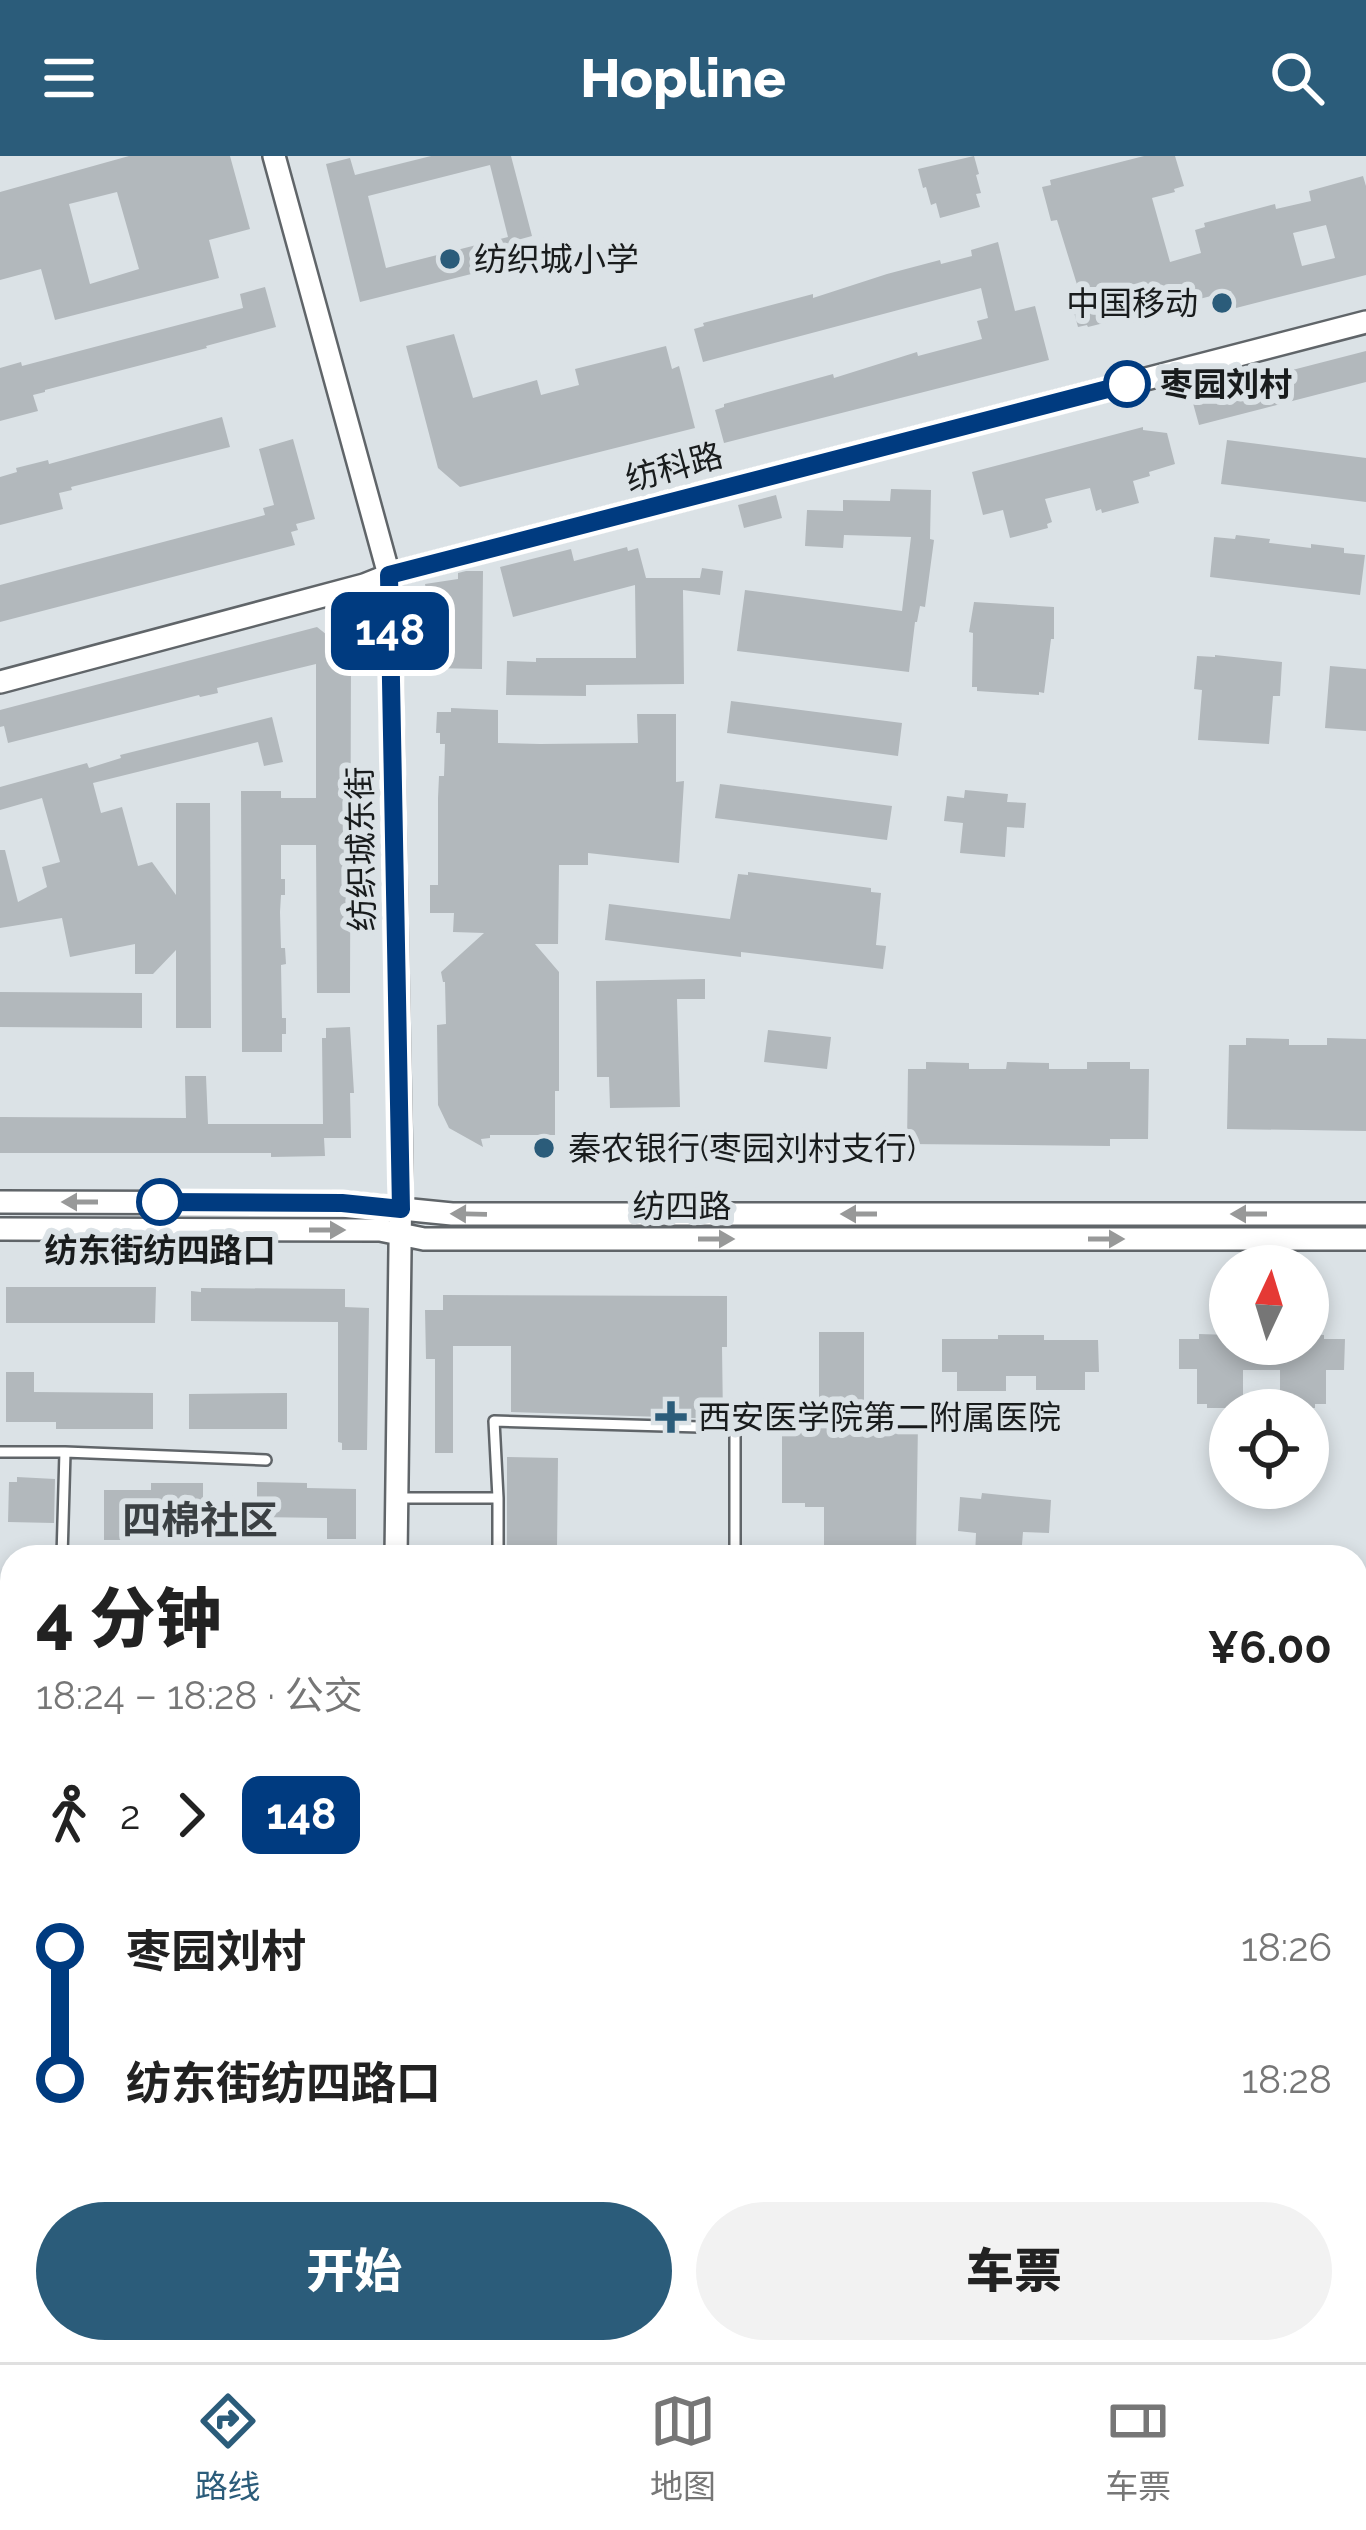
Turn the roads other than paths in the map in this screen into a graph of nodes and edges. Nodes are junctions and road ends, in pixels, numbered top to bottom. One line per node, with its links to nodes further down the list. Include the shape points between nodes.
1 (274, 156): 3 (street, 纺织城东街)
2 (1366, 322): 3 (street, 纺科路)
3 (389, 575): 4 (street, 纺科路); 6 (street, 纺织城东街)
4 (0, 682)
5 (0, 1202): 6 (street, 纺四路, one-way to 5)
6 (401, 1209): 7 (street, 纺四路, one-way to 6); 9 (street, 纺织城东街)
7 (1366, 1214)
8 (0, 1229): 9 (street, 纺四路, one-way to 9)
9 (402, 1236): 10 (street, 纺四路, one-way to 10); 14 (street, 纺织城东街)
10 (1366, 1239)
11 (0, 1452): 12 (lane)
12 (65, 1452): 13 (lane); 16 (lane)
13 (266, 1460)
14 (396, 1498): 15 (lane); 17 (street, 纺织城东街)
15 (498, 1498): 18 (lane); 19 (lane, via 494,1421 735,1428)
16 (62, 1545)
17 (396, 1545)
18 (498, 1545)
19 (735, 1545)

